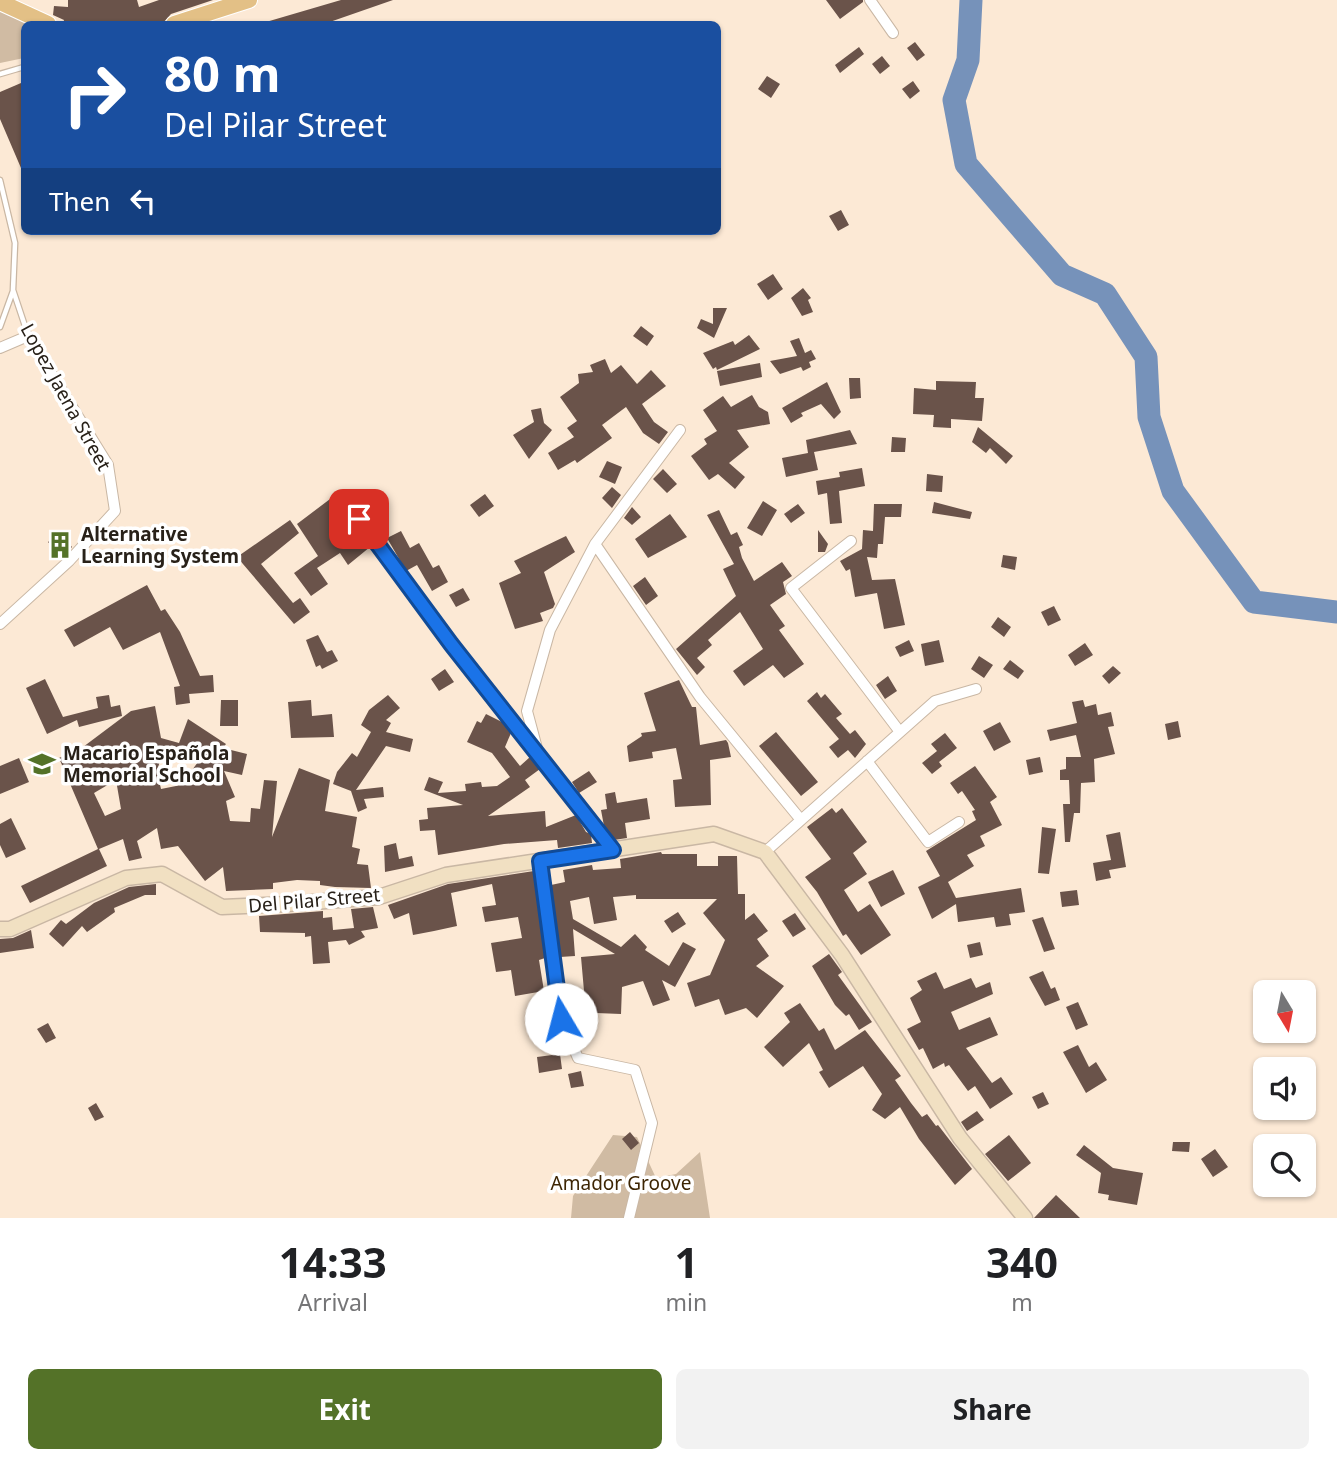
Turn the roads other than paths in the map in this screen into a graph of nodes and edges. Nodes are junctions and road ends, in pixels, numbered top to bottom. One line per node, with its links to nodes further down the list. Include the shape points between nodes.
1 (249, 0): 5 (main road)
2 (870, 0): 6 (street)
3 (0, 2): 4 (main road)
4 (41, 21)
5 (183, 21)
6 (894, 33)
7 (21, 69): 8 (lane)
8 (0, 74)
9 (0, 180): 10 (lane, Lopez Jaena Street, via 15,243)
10 (13, 290): 11 (lane, Lopez Jaena Street); 12 (lane, Lopez Jaena Street)
11 (0, 327)
12 (28, 336): 13 (street); 18 (street, Lopez Jaena Street, via 108,465 115,510 69,561)
13 (0, 348)
14 (680, 430): 17 (street)
15 (359, 519): 21 (street)
16 (850, 541): 20 (street, via 791,589)
17 (595, 544): 21 (street, via 550,630 527,711); 23 (street, via 699,697)
18 (0, 624)
19 (976, 689): 20 (street, via 935,701)
20 (900, 732): 22 (street)
21 (540, 755): 25 (street)
22 (867, 761): 23 (street); 24 (street, via 928,842)
23 (801, 820): 26 (street)
24 (958, 822)
25 (613, 850): 26 (street, Del Pilar Street, via 714,834); 27 (street, Del Pilar Street)
26 (765, 852): 29 (street, via 842,955 960,1138)
27 (540, 861): 28 (street, Del Pilar Street, via 446,875 379,897 222,907 162,874 126,878 10,929); 30 (street, via 561,1019 578,1058 635,1070 652,1123)
28 (0, 929)
29 (1019, 1214)
30 (629, 1218)

